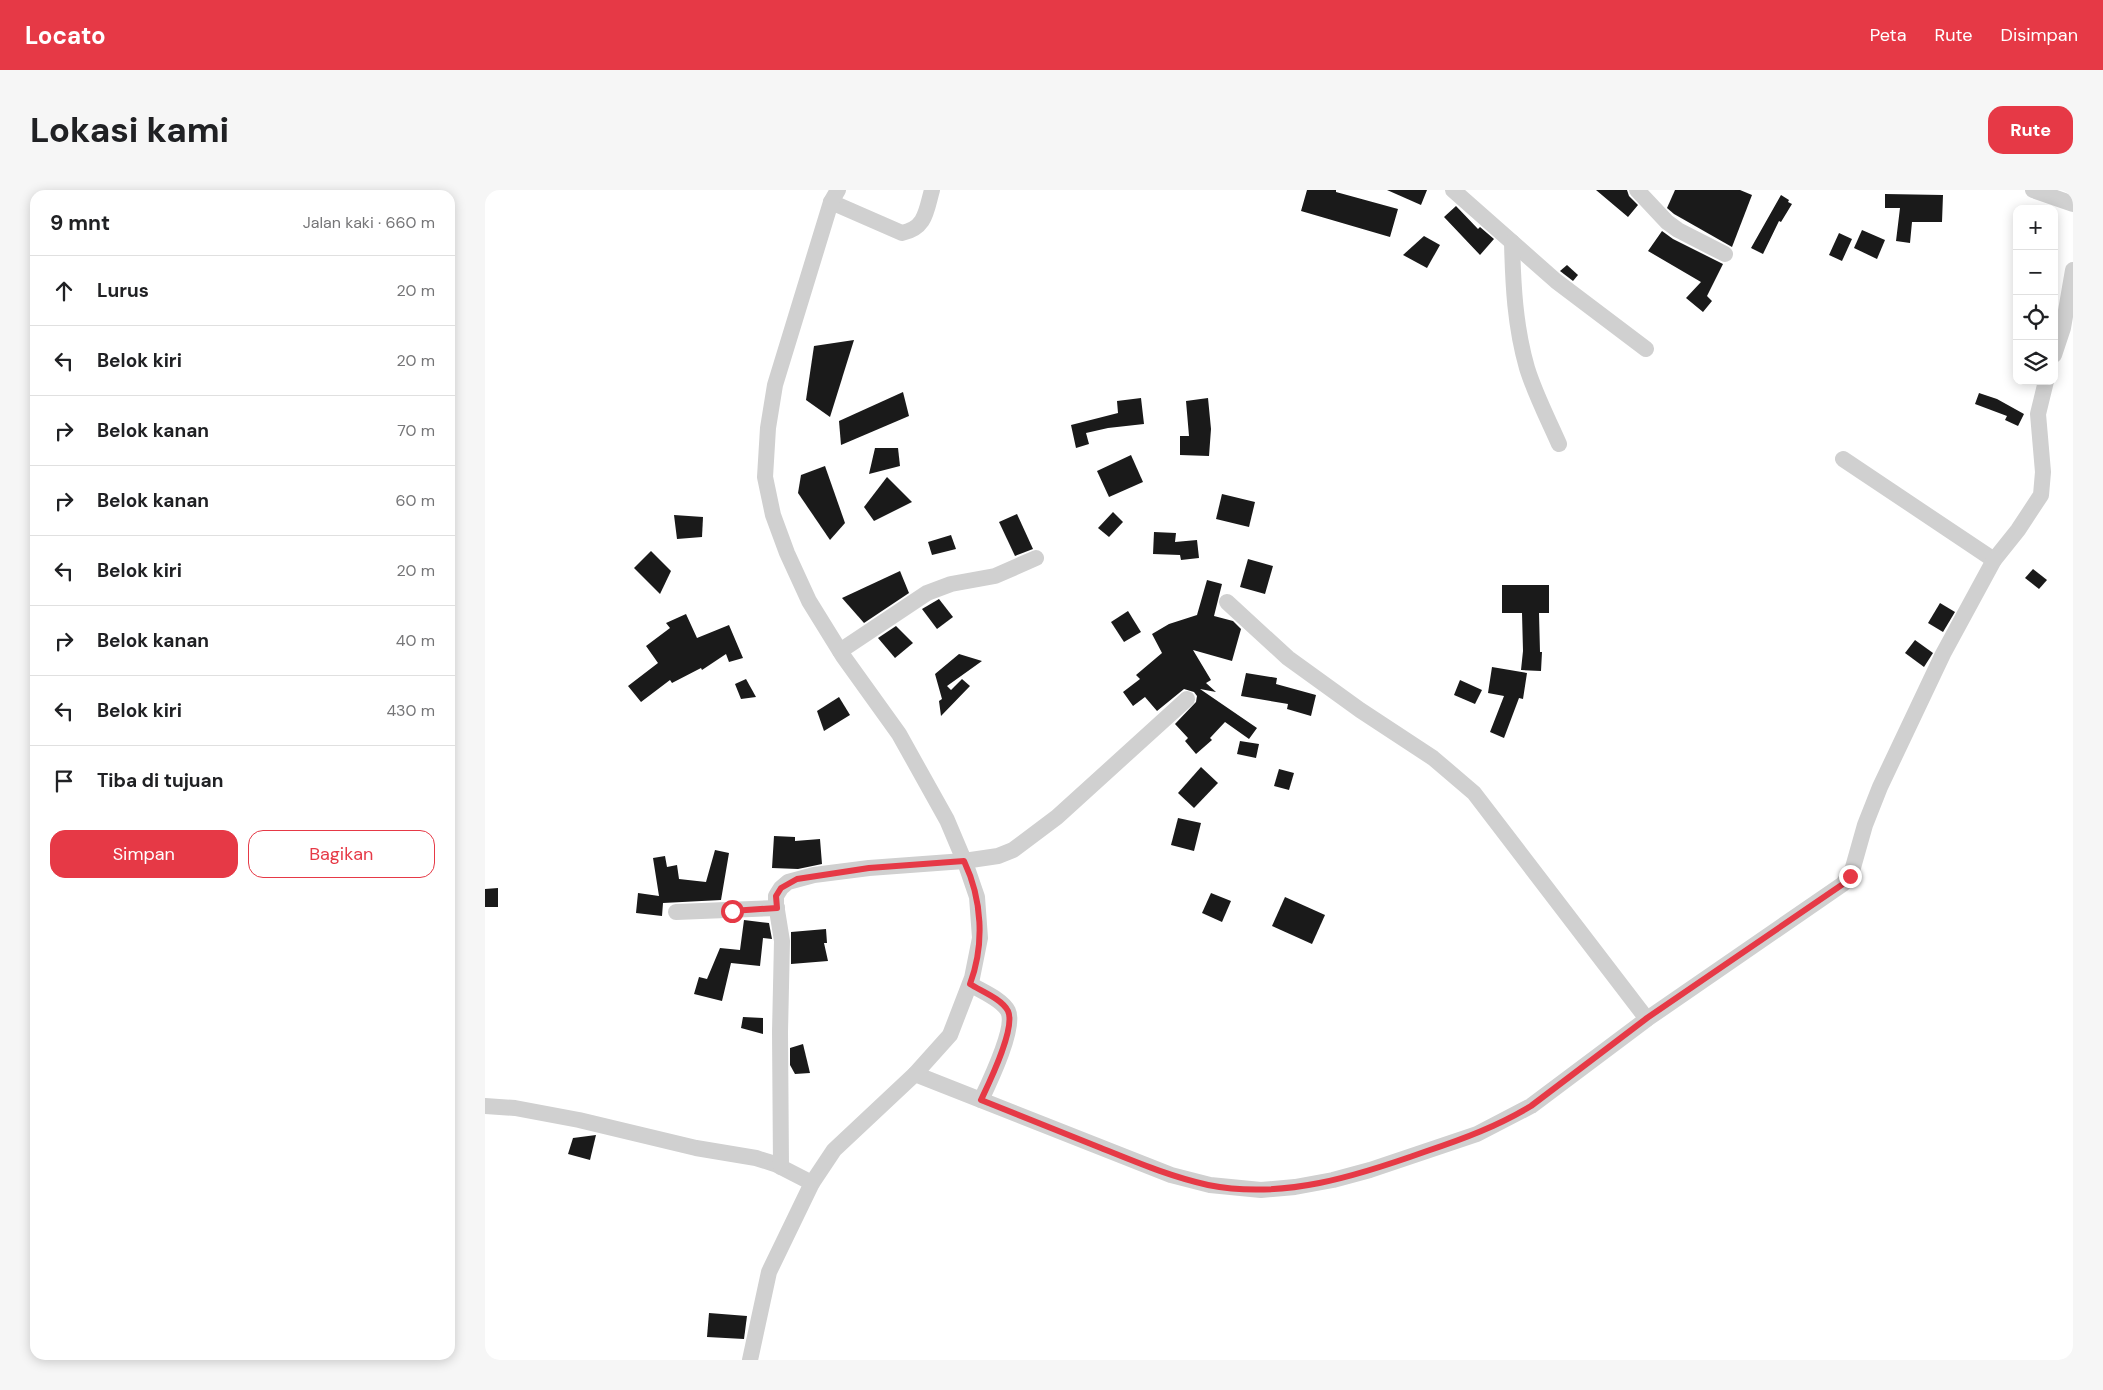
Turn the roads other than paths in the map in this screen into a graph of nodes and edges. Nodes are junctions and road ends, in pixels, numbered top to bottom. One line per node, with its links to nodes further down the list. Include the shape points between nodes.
1 (933, 190): 5 (street, via 921,224 913,231 902,233)
2 (1453, 190): 7 (street)
3 (1637, 190): 8 (street, via 1667,222)
4 (2033, 190): 6 (street)
5 (835, 196): 18 (street, via 775,385 765,477 773,516 787,554 809,601)
6 (2073, 204)
7 (1511, 242): 11 (street, via 1556,281); 13 (street, via 1512,286 1520,340 1535,390)
8 (1725, 254)
9 (2073, 270): 10 (street)
10 (2058, 344)
11 (1646, 349)
12 (2044, 385): 16 (street, via 2039,414 2043,472 2041,495)
13 (1559, 444)
14 (1843, 459): 16 (street)
15 (1036, 558): 18 (street, via 995,576 951,584 927,593)
16 (1994, 560): 24 (street, via 1898,747 1865,825 1850,876 1843,884)
17 (1227, 602): 24 (street, via 1288,658 1433,758 1474,793)
18 (840, 651): 20 (street, via 899,734 947,820)
19 (1187, 699): 20 (street, via 1037,834 1005,853)
20 (964, 861): 21 (street, via 869,868 797,879 781,888 776,896); 23 (street, via 977,897 980,938)
21 (777, 908): 22 (street); 28 (street, via 782,941)
22 (676, 912)
23 (970, 984): 25 (street, via 951,1035); 26 (street, via 1002,1004 1009,1016 1006,1039)
24 (1647, 1018): 26 (street, via 1531,1106 1504,1121 1477,1134 1379,1167 1295,1188 1261,1190 1210,1185 1171,1175)
25 (915, 1074): 26 (street); 29 (street, via 834,1150)
26 (981, 1100)
27 (485, 1106): 28 (street, via 579,1120 696,1148 756,1158)
28 (781, 1167): 29 (street)
29 (812, 1183): 30 (street, via 769,1272)
30 (750, 1360)

